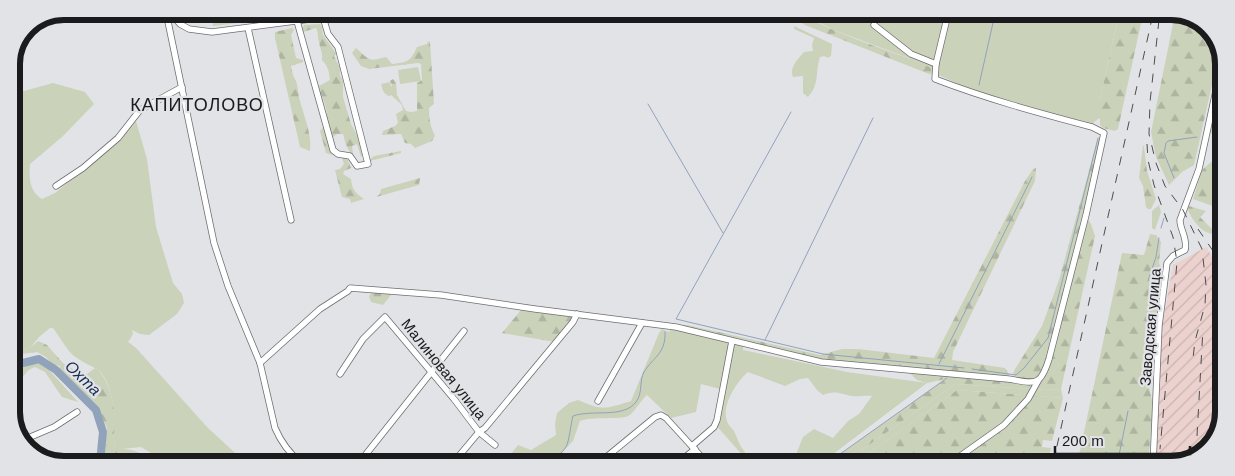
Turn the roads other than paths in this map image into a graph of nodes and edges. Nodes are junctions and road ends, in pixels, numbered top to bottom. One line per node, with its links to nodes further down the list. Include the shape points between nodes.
1 (169, 20): 10 (street)
2 (176, 20): 8 (street, via 200,32)
3 (304, 20): 6 (street)
4 (324, 20): 6 (street, via 328,34 338,47 368,164 357,166 350,156 334,150)
5 (947, 20): 9 (street)
6 (297, 21): 8 (street)
7 (874, 25): 9 (street, via 911,54)
8 (248, 28): 13 (street)
9 (936, 64): 21 (street, via 935,79 1104,133 1049,359)
10 (182, 87): 12 (street, via 140,110 118,138); 18 (street, via 219,259)
11 (1215, 95): 35 (street, Заводская улица, via 1199,169 1180,220 1186,240 1185,250 1167,262 1159,326)
12 (56, 186)
13 (291, 220)
14 (577, 314): 15 (street); 18 (street, via 441,295 350,288 320,309); 24 (street, via 518,390)
15 (642, 323): 17 (street, via 676,327); 22 (street)
16 (464, 331): 19 (street)
17 (732, 341): 21 (street, via 821,362); 27 (street, via 717,420)
18 (260, 363): 28 (street, via 275,428)
19 (431, 372): 20 (street, Малиновая улица, via 385,317 363,339); 24 (street, Малиновая улица); 29 (street)
20 (340, 374)
21 (1038, 381): 34 (street, via 1028,399 1004,425)
22 (598, 402)
23 (77, 412): 25 (street)
24 (479, 432): 26 (street, Малиновая улица); 30 (street)
25 (28, 438)
26 (495, 445)
27 (694, 448): 31 (street, via 661,415); 32 (street); 33 (street)
28 (295, 456)
29 (365, 456)
30 (459, 456)
31 (608, 456)
32 (686, 456)
33 (701, 456)
34 (960, 456)
35 (1153, 456)

